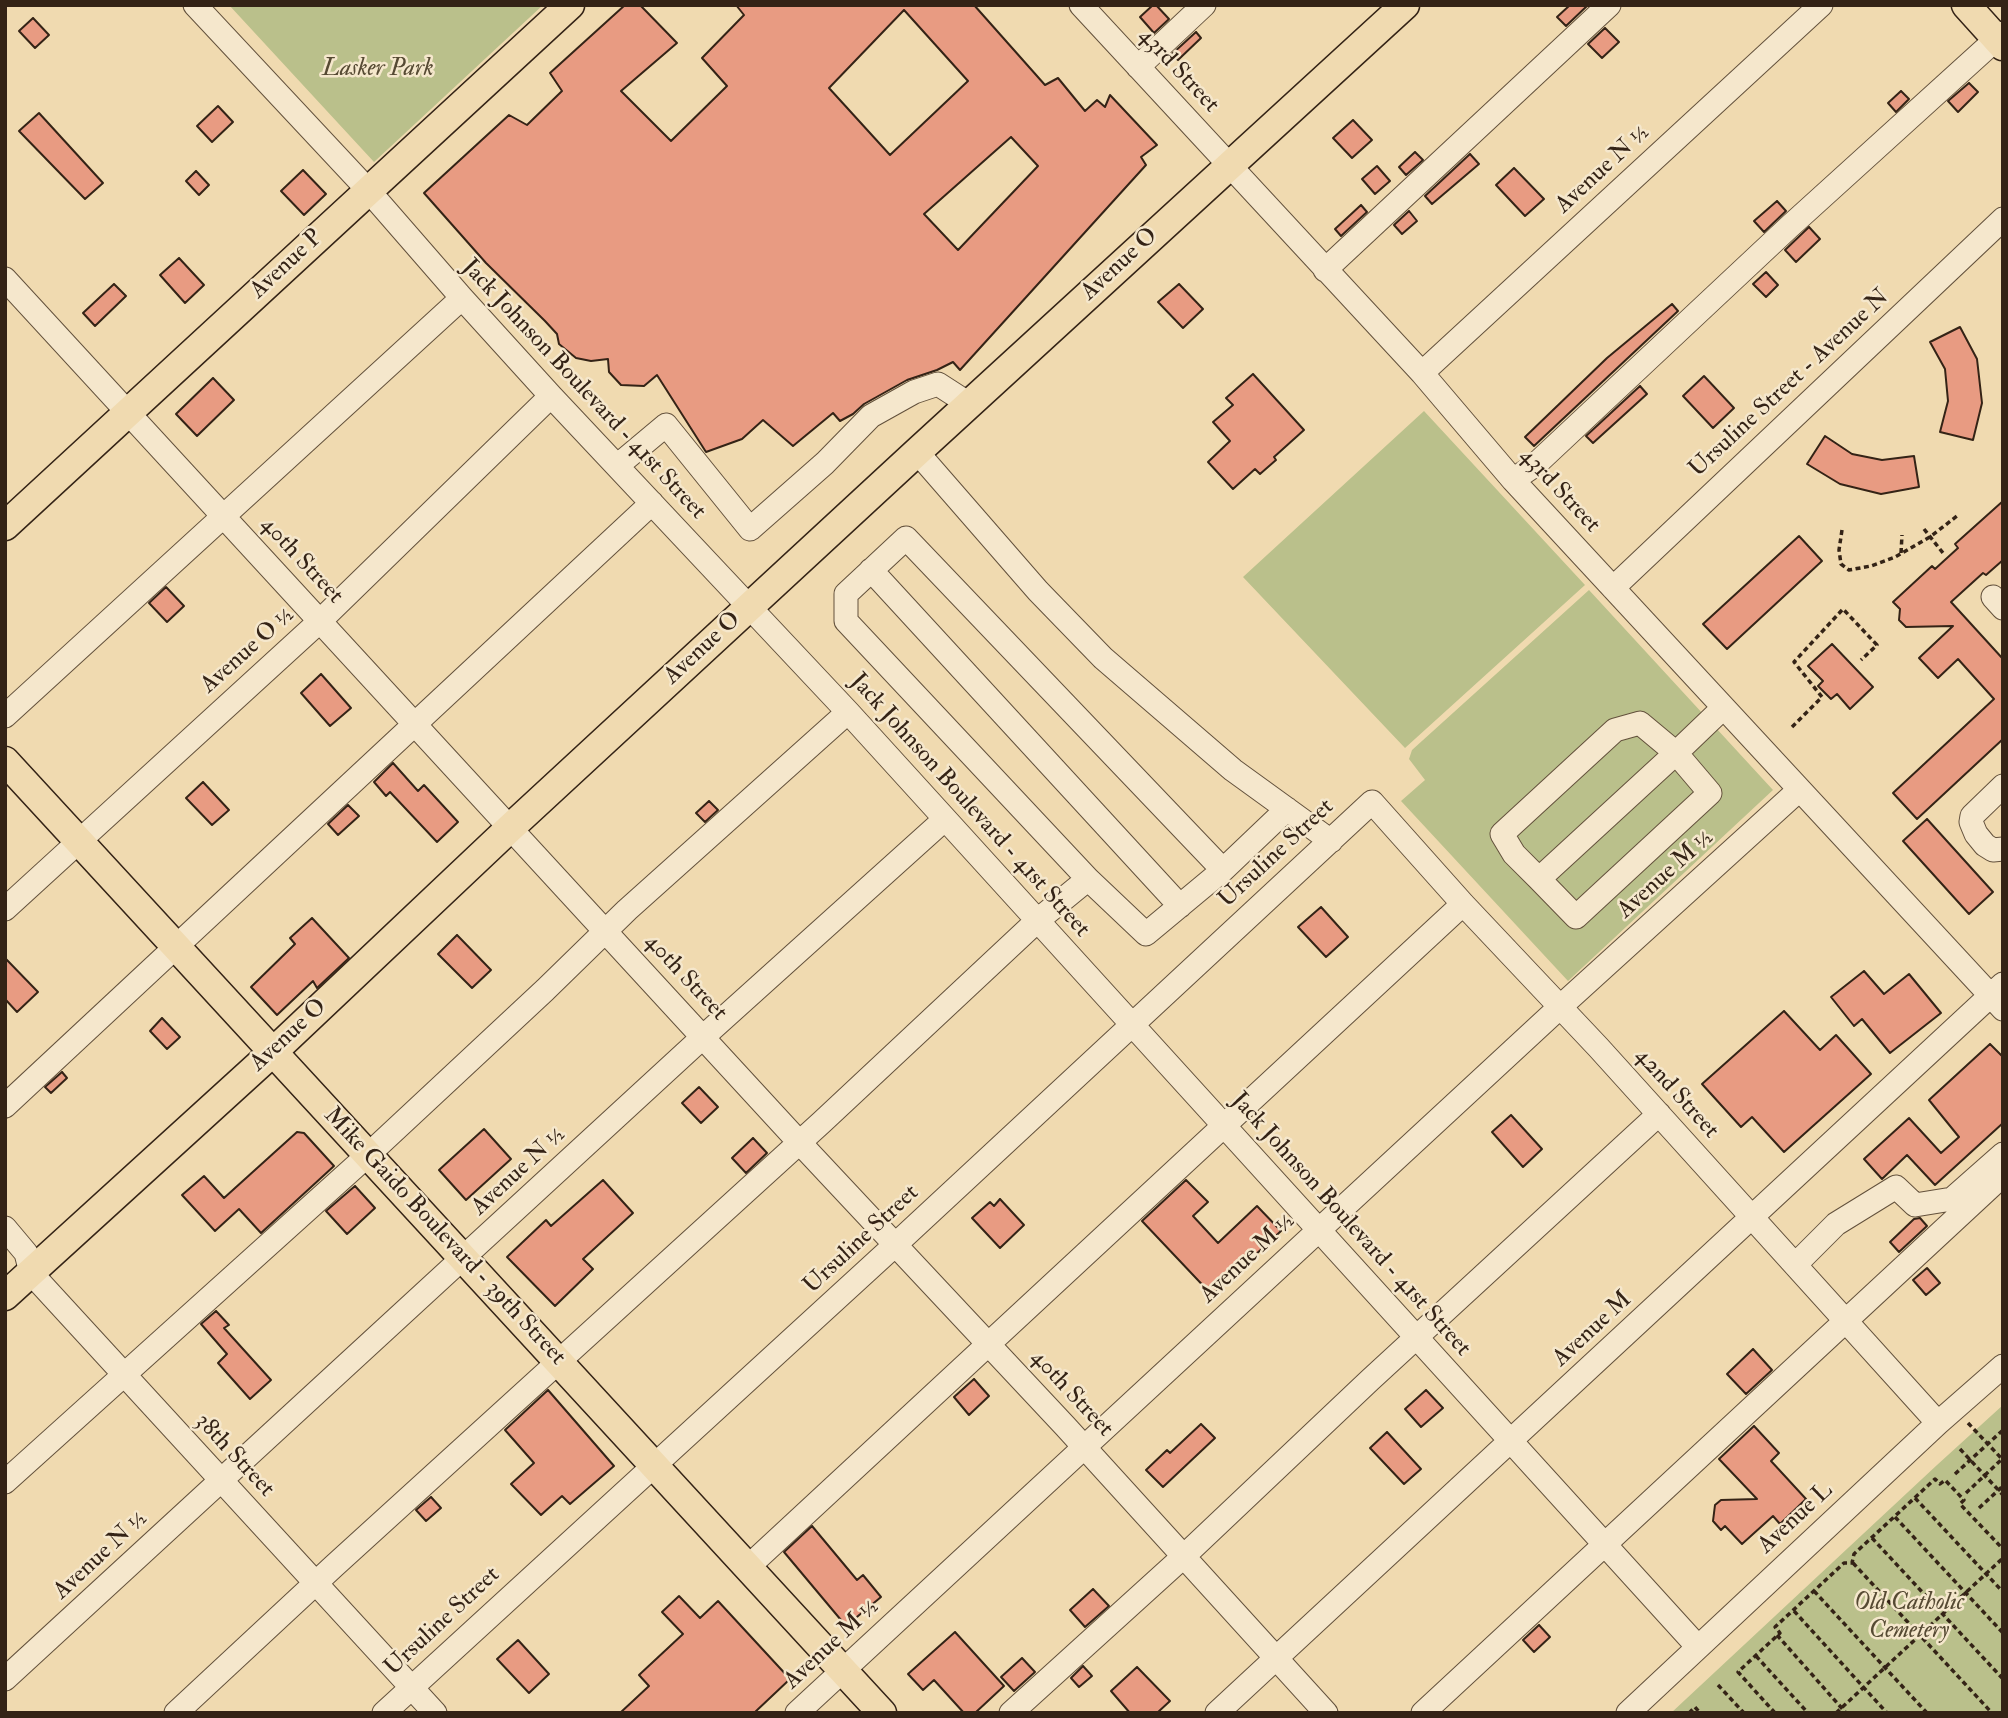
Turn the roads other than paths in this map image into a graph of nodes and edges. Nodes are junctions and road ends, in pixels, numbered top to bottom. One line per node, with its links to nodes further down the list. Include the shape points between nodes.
1 (195, 5): 12 (street, Jack Johnson Boulevard - 41st Street)
2 (570, 5): 12 (main road, Avenue P)
3 (1081, 5): 10 (street, 43rd Street)
4 (1204, 5): 10 (street)
5 (1405, 5): 11 (main road, Avenue O)
6 (1609, 5): 14 (street)
7 (1821, 5): 17 (street, Avenue N ½)
8 (1966, 5): 9 (main road)
9 (2001, 39): 23 (street, via 1789,227 1535,466)
10 (1138, 67): 11 (street, 43rd Street)
11 (1229, 164): 14 (street, 43rd Street); 19 (main road, Avenue O)
12 (368, 190): 16 (street, Jack Johnson Boulevard - 41st Street); 20 (main road, Avenue P)
13 (2003, 219): 28 (street, Ursuline Street - Avenue N)
14 (1325, 270): 17 (street, 43rd Street)
15 (5, 279): 20 (street, 40th Street)
16 (461, 299): 18 (street, Jack Johnson Boulevard - 41st Street); 25 (street)
17 (1422, 373): 23 (street, 43rd Street)
18 (551, 396): 22 (street, Jack Johnson Boulevard - 41st Street); 30 (street, Avenue O ½)
19 (969, 404): 21 (main road, Avenue O); 22 (street, via 938,384 871,416 750,529 666,425)
20 (129, 413): 25 (street, 40th Street); 26 (main road, Avenue P)
21 (917, 452): 29 (main road, Avenue O); 40 (street, via 1038,592 1102,657 1233,770)
22 (617, 466): 24 (street, Jack Johnson Boulevard - 41st Street)
23 (1513, 480): 28 (street, 43rd Street)
24 (652, 503): 29 (street, Jack Johnson Boulevard - 41st Street); 34 (street)
25 (224, 517): 30 (street, 40th Street); 33 (street)
26 (5, 526)
27 (871, 570): 46 (street, via 906,538); 47 (street, via 846,594 846,621); 50 (street)
28 (1613, 588): 31 (street, 43rd Street)
29 (749, 607): 32 (street, Jack Johnson Boulevard - 41st Street); 42 (main road, Avenue O)
30 (320, 621): 34 (street, 40th Street); 43 (street, Avenue O ½)
31 (1723, 708): 35 (street); 38 (street, 43rd Street)
32 (848, 712): 41 (street, Jack Johnson Boulevard - 41st Street); 53 (street)
33 (5, 716)
34 (415, 724): 42 (street, 40th Street); 54 (street)
35 (1676, 753): 48 (street); 48 (street, via 1640,723 1615,730 1502,834); 48 (street, via 1710,793 1682,820 1576,917)
36 (5, 761): 43 (main road, Mike Gaido Boulevard - 39th Street)
37 (2003, 786): 45 (street, via 1971,822 1985,845)
38 (1799, 790): 55 (street, 43rd Street); 56 (street, Avenue M ½)
39 (1372, 802): 44 (street, Ursuline Street); 49 (street, 42nd Street)
40 (1287, 809): 44 (street); 46 (street)
41 (945, 819): 52 (street, Jack Johnson Boulevard - 41st Street); 58 (street, Avenue N ½)
42 (510, 828): 53 (street, 40th Street); 59 (main road, Avenue O)
43 (79, 841): 51 (street, Avenue O ½); 54 (main road, Mike Gaido Boulevard - 39th Street)
44 (1331, 841): 57 (street, Ursuline Street)
45 (2003, 849)
46 (1223, 870): 50 (street)
47 (1088, 878): 50 (street, via 1146,934); 52 (street)
48 (1539, 879)
49 (1463, 904): 56 (street, 42nd Street); 62 (street)
50 (1180, 906)
51 (5, 909)
52 (1038, 920): 57 (street, Jack Johnson Boulevard - 41st Street); 63 (street)
53 (605, 931): 58 (street, 40th Street); 65 (street)
54 (176, 947): 59 (main road, Mike Gaido Boulevard - 39th Street); 60 (street)
55 (1999, 996): 67 (street, Avenue M)
56 (1560, 1007): 61 (street, 42nd Street); 69 (street, Avenue M ½)
57 (1132, 1024): 62 (street, Jack Johnson Boulevard - 41st Street); 70 (street, Ursuline Street)
58 (703, 1037): 63 (street, 40th Street); 71 (street, Avenue N ½)
59 (273, 1052): 65 (main road, Mike Gaido Boulevard - 39th Street); 73 (main road, Avenue O)
60 (5, 1106)
61 (1659, 1114): 67 (street, 42nd Street); 76 (street)
62 (1224, 1125): 69 (street, Jack Johnson Boulevard - 41st Street); 77 (street)
63 (799, 1142): 70 (street, 40th Street); 78 (street)
64 (2003, 1154): 72 (street, via 1952,1199 1915,1205 1896,1187 1836,1224)
65 (368, 1155): 71 (main road, Mike Gaido Boulevard - 39th Street); 80 (street)
66 (2003, 1175): 75 (street)
67 (1752, 1218): 72 (street, 42nd Street); 82 (street, Avenue M)
68 (5, 1228): 73 (street, 38th Street, via 26,1253)
69 (1319, 1230): 76 (street, Jack Johnson Boulevard - 41st Street); 83 (street, Avenue M ½)
70 (895, 1245): 77 (street, 40th Street); 84 (street, Ursuline Street)
71 (465, 1258): 78 (main road, Mike Gaido Boulevard - 39th Street); 86 (street, Avenue N ½)
72 (1795, 1265): 75 (street, 42nd Street)
73 (31, 1273): 74 (main road, Avenue O); 80 (street, 38th Street)
74 (5, 1296)
75 (1846, 1322): 81 (street, 42nd Street); 87 (street)
76 (1417, 1337): 82 (street, Jack Johnson Boulevard - 41st Street); 88 (street)
77 (989, 1344): 83 (street, 40th Street); 89 (street)
78 (559, 1362): 84 (main road, Mike Gaido Boulevard - 39th Street); 90 (street)
79 (2003, 1366): 81 (street, Avenue L)
80 (123, 1374): 85 (street); 86 (street, 38th Street)
81 (1946, 1416): 91 (street, Avenue L)
82 (1511, 1441): 87 (street, Jack Johnson Boulevard - 41st Street); 92 (street, Avenue M)
83 (1085, 1447): 88 (street, 40th Street); 93 (street, Avenue M ½)
84 (653, 1465): 89 (main road, Mike Gaido Boulevard - 39th Street); 95 (street, Ursuline Street)
85 (5, 1482)
86 (221, 1482): 90 (street, 38th Street); 94 (street, Avenue N ½)
87 (1606, 1545): 91 (street, Jack Johnson Boulevard - 41st Street); 104 (street)
88 (1183, 1557): 92 (street, 40th Street); 101 (street)
89 (748, 1567): 93 (main road, Mike Gaido Boulevard - 39th Street)
90 (315, 1583): 95 (street, 38th Street); 96 (street)
91 (1698, 1647): 105 (street, Avenue L)
92 (1277, 1658): 102 (street, Avenue M); 103 (street, 40th Street)
93 (843, 1670): 99 (street, Avenue M ½); 100 (main road, Mike Gaido Boulevard - 39th Street)
94 (5, 1679)
95 (412, 1687): 97 (street, Ursuline Street); 98 (street, 38th Street)
96 (176, 1713)
97 (384, 1713)
98 (435, 1713)
99 (797, 1713)
100 (882, 1713)
101 (1011, 1713)
102 (1217, 1713)
103 (1326, 1713)
104 (1423, 1713)
105 (1628, 1713)

